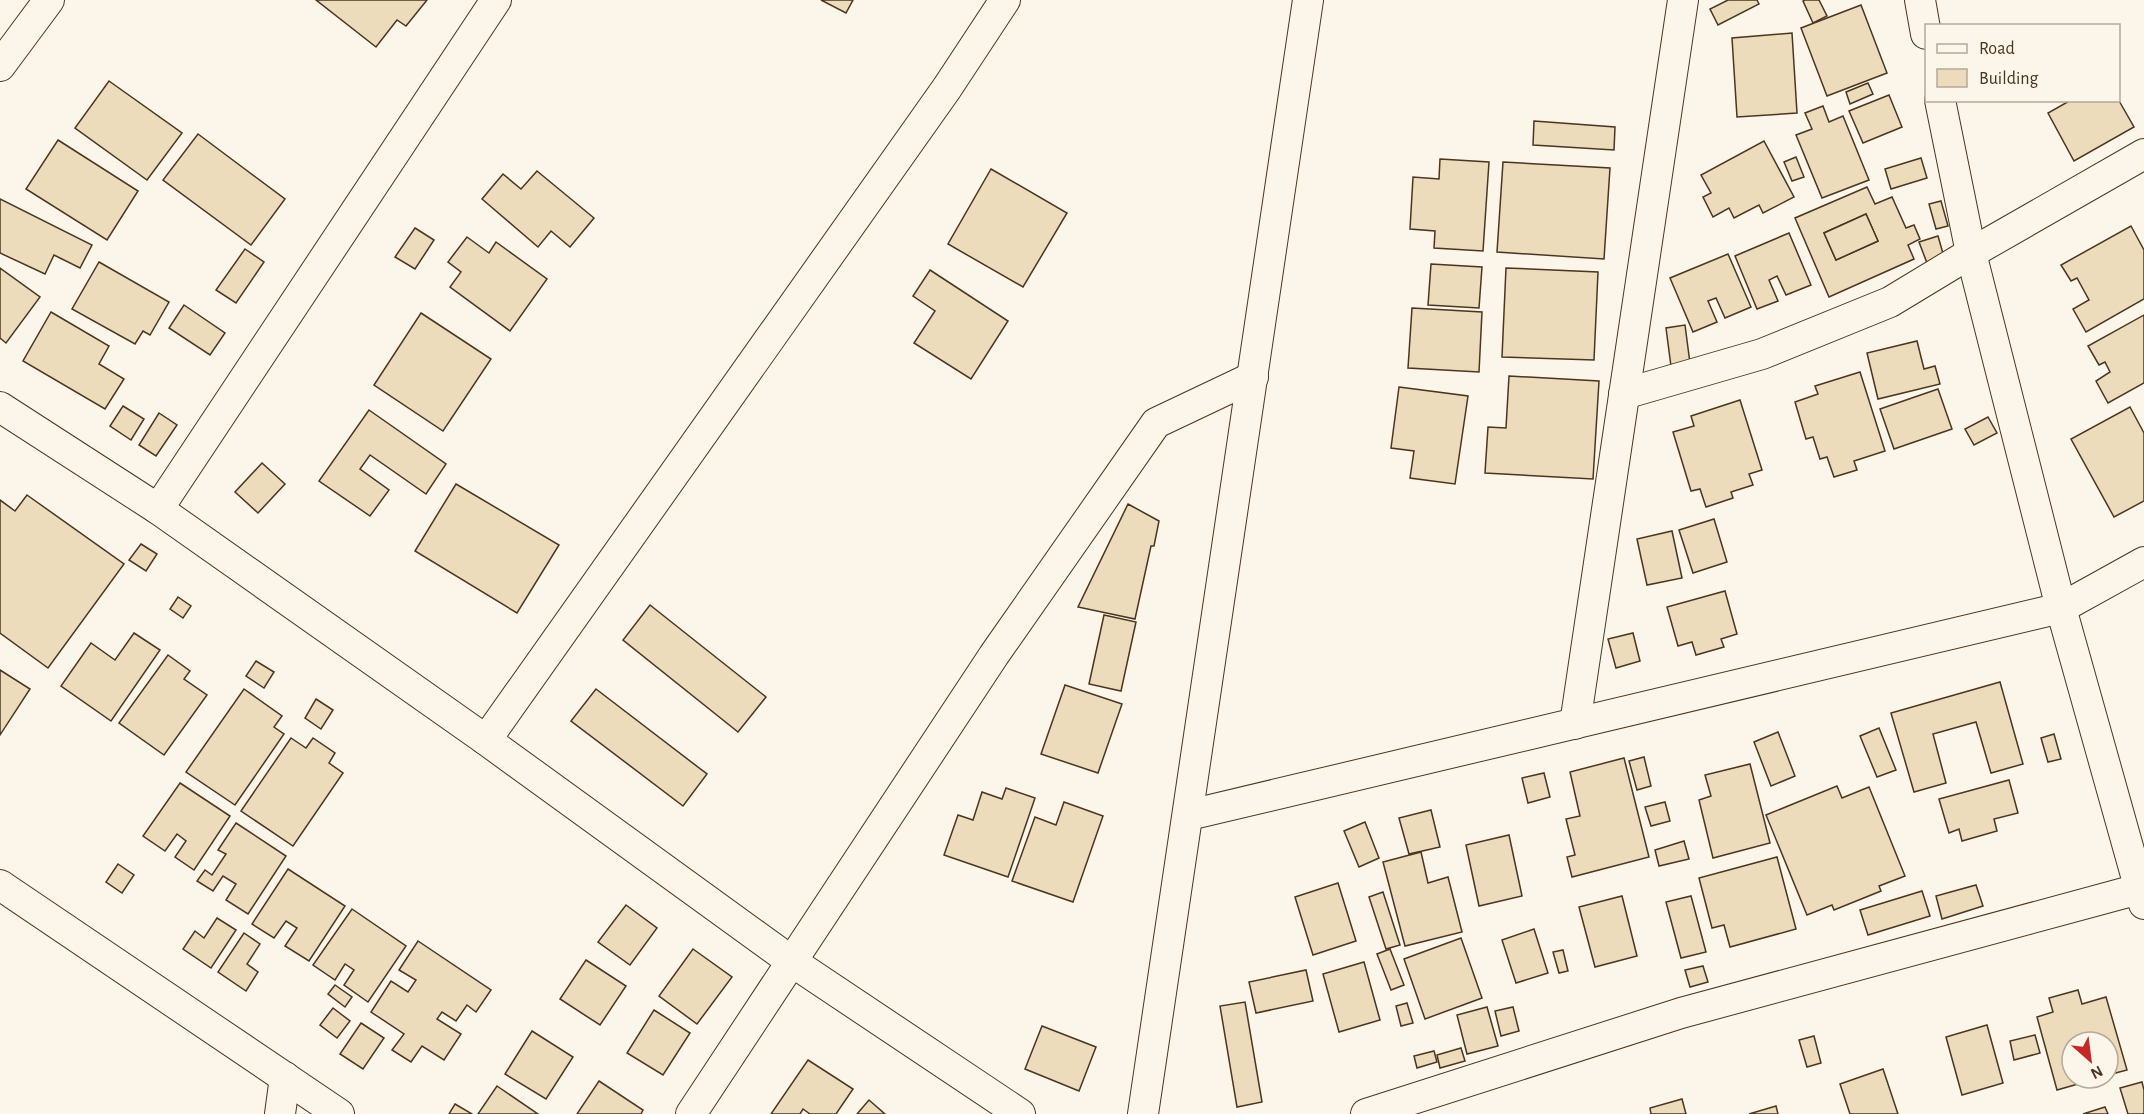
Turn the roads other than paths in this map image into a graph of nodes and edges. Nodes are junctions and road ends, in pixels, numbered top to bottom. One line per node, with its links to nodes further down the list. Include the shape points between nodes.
1 (49, 0): 8 (street)
2 (496, 0): 15 (street)
3 (1005, 0): 19 (street, via 947,88)
4 (1308, 0): 12 (street)
5 (1683, 0): 13 (street)
6 (1920, 0): 7 (street)
7 (1925, 28)
8 (0, 66)
9 (1940, 102): 11 (street)
10 (2144, 154): 11 (street)
11 (1971, 253): 13 (street, via 1890,302 1762,354); 17 (street)
12 (1253, 377): 20 (street); 23 (street, via 1156,423 994,655)
13 (1624, 394): 18 (street)
14 (0, 406): 15 (street)
15 (158, 509): 19 (street)
16 (2144, 562): 17 (street)
17 (2061, 608): 18 (street); 22 (street)
18 (1575, 724): 20 (street)
19 (486, 740): 23 (street)
20 (1189, 815): 29 (street)
21 (0, 885): 24 (street)
22 (2142, 896): 30 (street, via 1681,1013)
23 (792, 961): 27 (street); 28 (street)
24 (285, 1077): 25 (street); 26 (street)
25 (280, 1114)
26 (339, 1114)
27 (691, 1114)
28 (1020, 1114)
29 (1143, 1114)
30 (1366, 1114)

